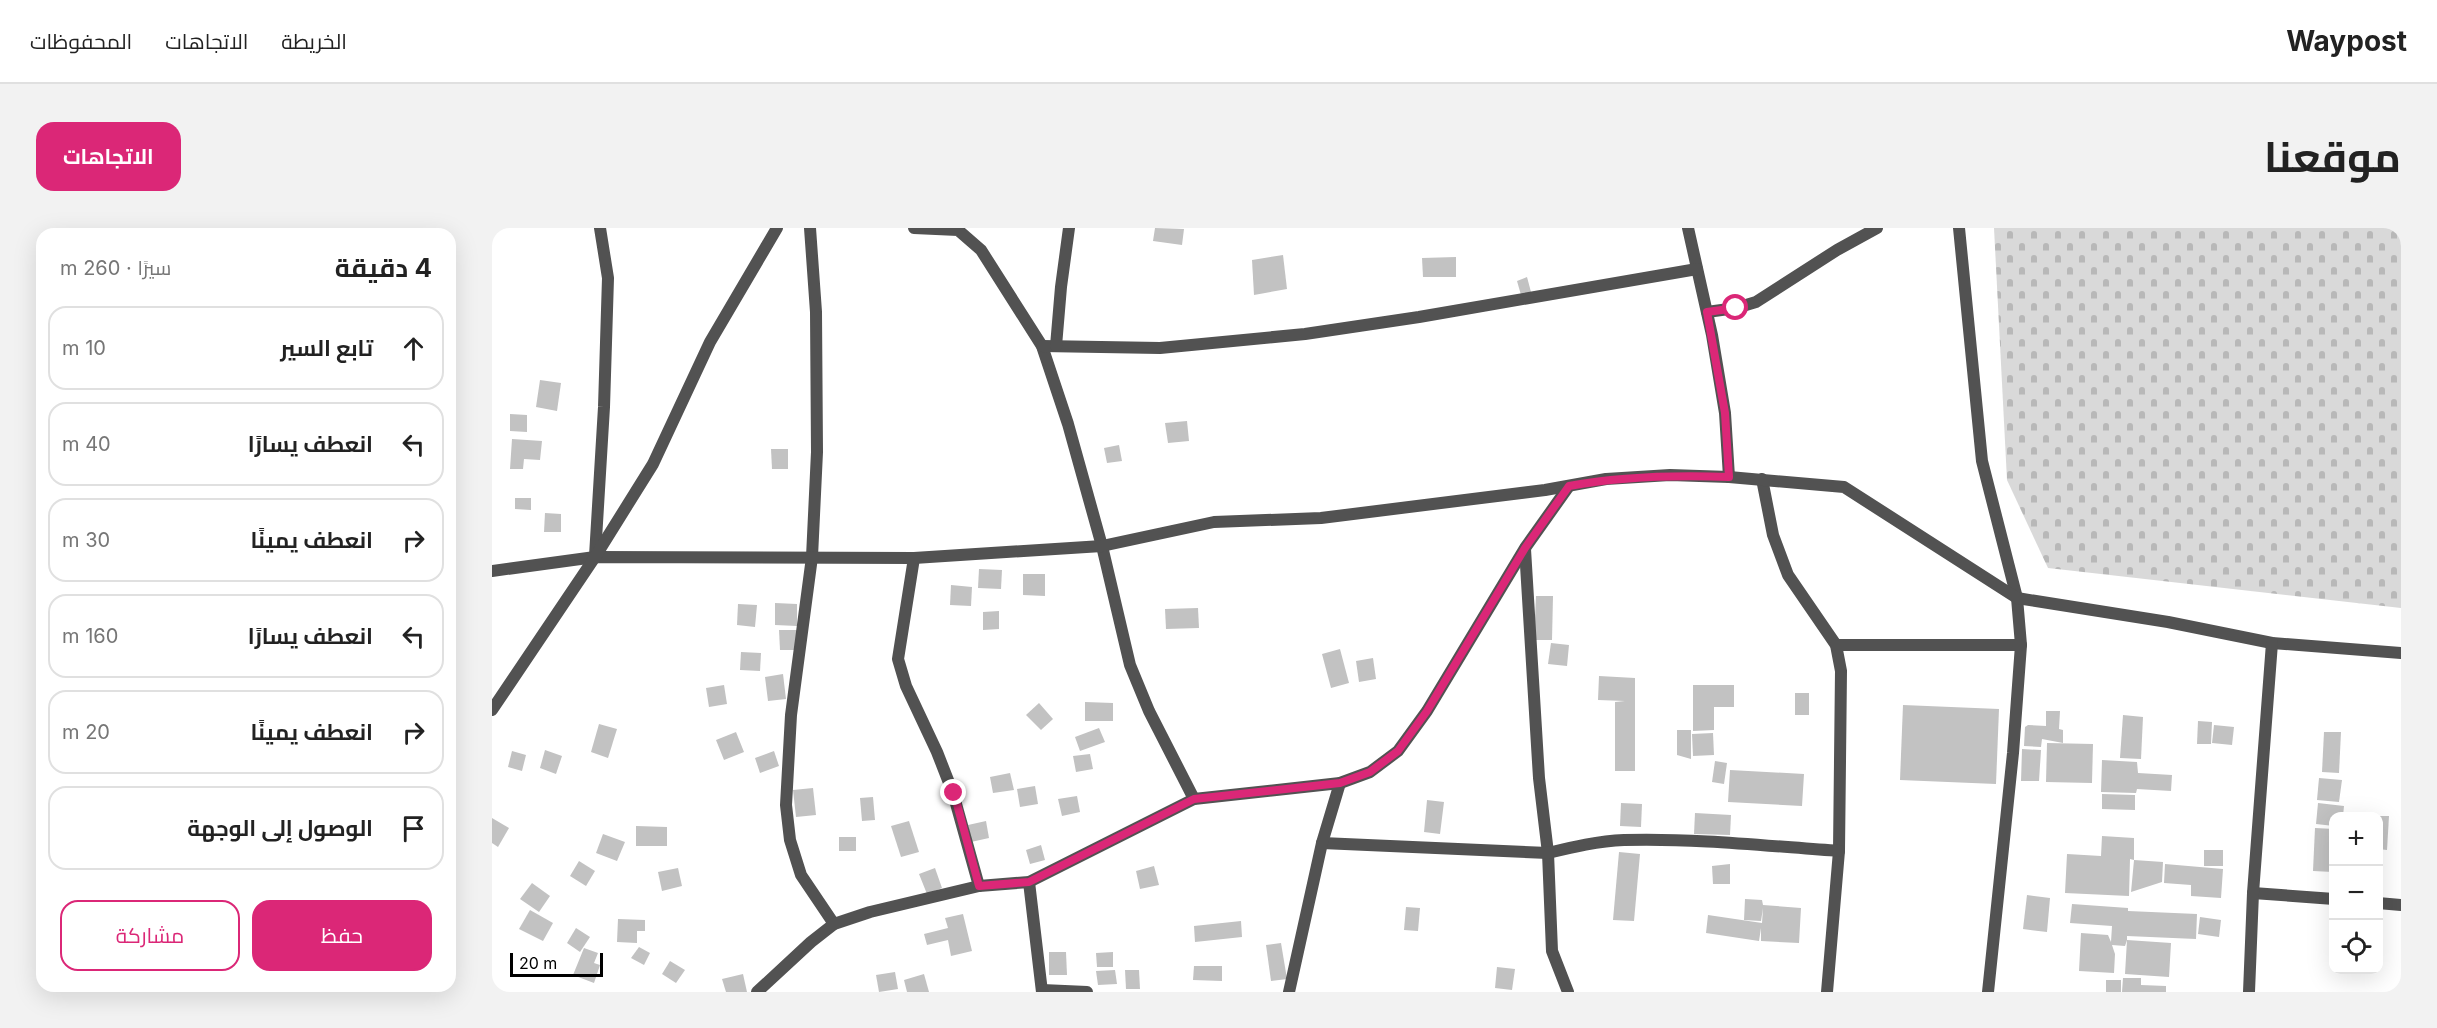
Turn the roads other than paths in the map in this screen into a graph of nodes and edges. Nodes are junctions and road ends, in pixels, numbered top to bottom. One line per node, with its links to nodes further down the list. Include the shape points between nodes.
1 (600, 228): 18 (street, via 608,278)
2 (777, 228): 18 (street, via 710,342 653,464)
3 (810, 228): 19 (street, via 816,312 817,452)
4 (914, 228): 11 (street, via 958,230 981,250)
5 (1069, 228): 12 (street)
6 (1688, 228): 9 (street)
7 (1877, 228): 10 (street, via 1756,302)
8 (1959, 228): 22 (street, via 1982,461)
9 (1697, 269): 10 (street); 12 (street, via 1305,334 1160,348)
10 (1707, 312): 13 (street, via 1725,413)
11 (1042, 346): 12 (street); 16 (street)
12 (1056, 346)
13 (1729, 477): 14 (street); 15 (street, via 1670,475)
14 (1762, 479): 22 (street, via 1844,487); 24 (street, via 1773,535 1788,575)
15 (1569, 486): 16 (street, via 1321,518 1214,522); 17 (street)
16 (1102, 546): 20 (street); 29 (street, via 1130,665)
17 (1525, 548): 28 (street, via 1427,711 1398,751 1370,772); 32 (street, via 1539,778)
18 (595, 557): 19 (street); 21 (street); 27 (street)
19 (812, 557): 20 (street); 39 (street, via 791,715 786,805 790,840 801,875)
20 (914, 558): 34 (street, via 898,659 906,686 954,793)
21 (492, 571)
22 (2017, 598): 23 (street); 25 (street)
23 (2272, 643): 26 (street); 35 (street)
24 (1836, 645): 25 (street); 31 (street, via 1841,671)
25 (2020, 645): 46 (street)
26 (2401, 653)
27 (492, 710)
28 (1340, 783): 29 (street); 30 (street)
29 (1194, 799): 33 (street)
30 (1322, 843): 32 (street); 43 (street)
31 (1839, 850): 32 (street, via 1623,840); 45 (street)
32 (1548, 853): 44 (street, via 1552,951)
33 (1029, 882): 34 (street); 40 (street)
34 (979, 886): 39 (street)
35 (2253, 893): 36 (street); 47 (street)
36 (2329, 899)
37 (2383, 903): 38 (street)
38 (2401, 905)
39 (834, 924): 41 (street)
40 (1042, 991): 42 (street)
41 (757, 992)
42 (1087, 992)
43 (1289, 992)
44 (1568, 992)
45 (1827, 992)
46 (1988, 992)
47 (2248, 992)

